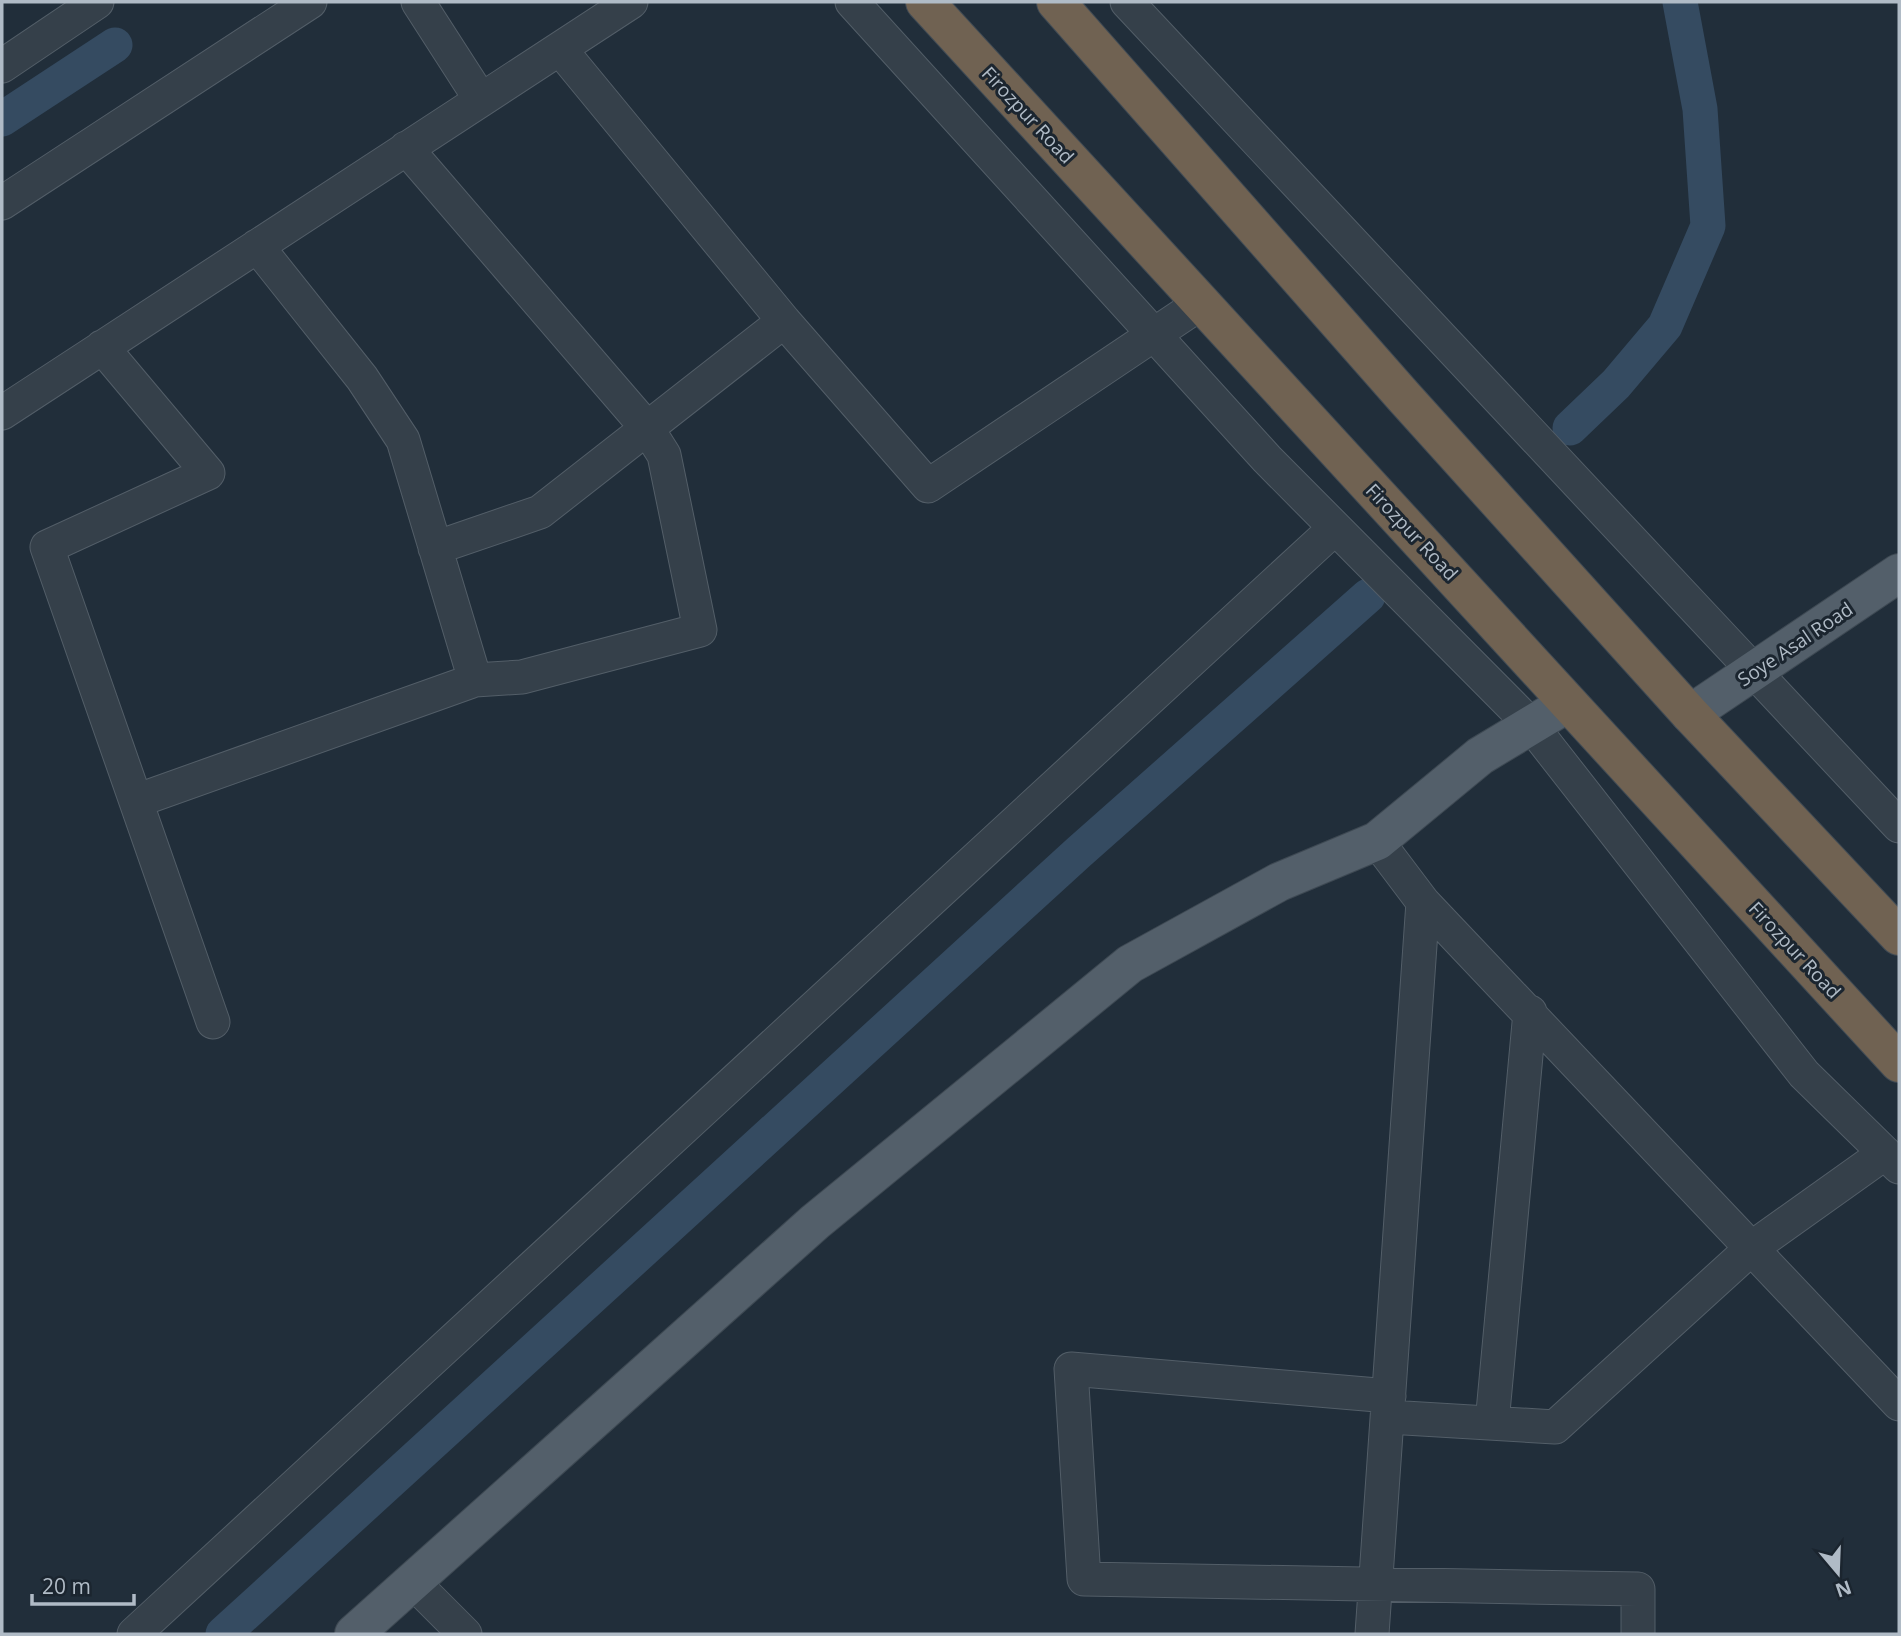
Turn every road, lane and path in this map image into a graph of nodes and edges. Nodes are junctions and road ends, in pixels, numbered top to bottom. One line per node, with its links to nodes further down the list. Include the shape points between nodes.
1 (97, 2): 10 (street)
2 (310, 2): 13 (street)
3 (418, 2): 11 (street)
4 (631, 2): 9 (street)
5 (852, 2): 17 (street)
6 (925, 2): 15 (highway, Firozpur Road)
7 (1056, 2): 27 (highway)
8 (1127, 2): 24 (street)
9 (560, 48): 11 (street); 16 (street)
10 (2, 66)
11 (481, 100): 12 (street)
12 (406, 148): 14 (street); 20 (street)
13 (2, 203)
14 (257, 246): 18 (street); 22 (street, via 362,379 403,440)
15 (1202, 303): 17 (street); 26 (highway, Firozpur Road)
16 (783, 321): 17 (street, via 928,486); 20 (street)
17 (1154, 335): 21 (street)
18 (102, 347): 19 (street); 29 (street, via 208,473 47,547)
19 (2, 413)
20 (647, 428): 22 (street, via 540,512); 25 (street, via 664,455 700,630 522,677)
21 (1335, 528): 28 (street); 44 (street)
22 (435, 548): 25 (street)
23 (1899, 573): 24 (main road, Soye Asal Road)
24 (1755, 670): 27 (main road, Soye Asal Road); 30 (street)
25 (475, 680): 29 (street)
26 (1568, 703): 28 (main road); 36 (highway, Firozpur Road)
27 (1690, 714): 33 (highway)
28 (1531, 725): 31 (main road, via 1480,756); 37 (street, via 1804,1074)
29 (136, 801): 35 (street)
30 (1899, 826)
31 (1377, 841): 32 (street); 42 (main road, via 1279,882 1130,964 815,1222)
32 (1423, 902): 34 (street); 40 (street)
33 (1899, 936)
34 (1530, 1012): 38 (street); 41 (street)
35 (213, 1022)
36 (1899, 1062)
37 (1892, 1160): 38 (street)
38 (1753, 1247): 39 (street); 41 (street, via 1555,1427)
39 (1899, 1404)
40 (1388, 1406): 41 (street); 43 (street); 43 (street, via 1071,1370 1084,1579)
41 (1492, 1423)
42 (413, 1581): 45 (main road); 46 (street)
43 (1376, 1584): 47 (street); 48 (street, via 1638,1590)
44 (134, 1634)
45 (354, 1634)
46 (465, 1634)
47 (1372, 1634)
48 (1638, 1634)

